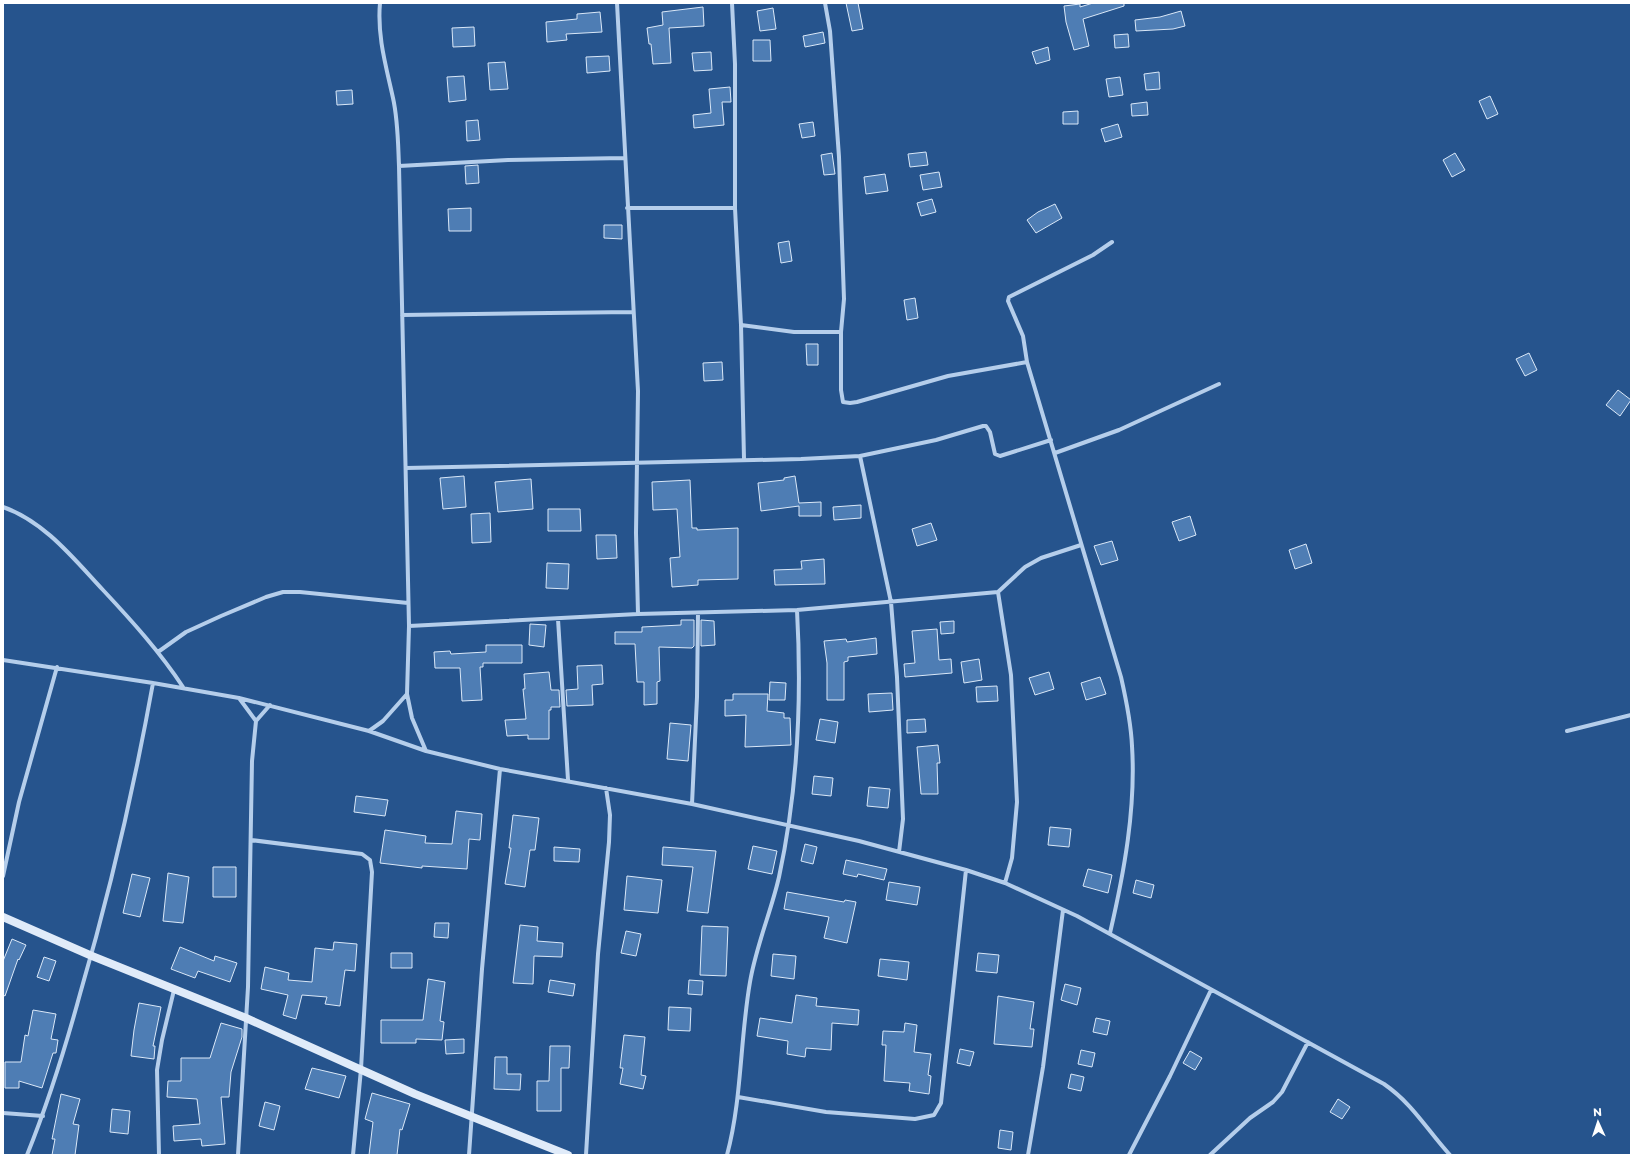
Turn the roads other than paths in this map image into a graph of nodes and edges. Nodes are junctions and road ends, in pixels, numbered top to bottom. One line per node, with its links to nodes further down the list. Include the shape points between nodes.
1 (380, 3): 6 (street, via 381,40 394,98)
2 (617, 3): 5 (street)
3 (732, 3): 8 (street, via 735,64)
4 (825, 3): 13 (street, via 830,30 839,157 844,299)
5 (624, 158): 6 (street, via 508,160); 7 (street)
6 (399, 166): 11 (street)
7 (626, 208): 8 (street); 10 (street)
8 (735, 208): 12 (street)
9 (1112, 242): 14 (street, via 1093,255 1009,297 1008,304 1023,336)
10 (632, 312): 11 (street); 20 (street, via 638,391)
11 (402, 315): 21 (street)
12 (741, 325): 13 (street, via 794,332); 19 (street)
13 (841, 332): 14 (street, via 842,397 844,402 850,403 948,376)
14 (1027, 362): 16 (street)
15 (1219, 384): 17 (street, via 1119,430)
16 (1051, 440): 17 (street); 18 (street, via 1000,456 995,454 990,432 983,426 936,440)
17 (1055, 453): 23 (street)
18 (860, 456): 19 (street); 25 (street)
19 (744, 459): 20 (street)
20 (637, 462): 21 (street); 29 (street)
21 (406, 468): 26 (street)
22 (3, 506): 32 (street, via 40,527 68,553)
23 (1081, 545): 24 (street, via 1041,558 1025,567); 57 (street, via 1121,677 1132,746 1132,780 1124,864)
24 (998, 592): 25 (street); 54 (street, via 1011,675 1017,802 1012,858)
25 (891, 602): 27 (street); 51 (street, via 903,819)
26 (408, 603): 31 (street); 32 (street, via 283,592 202,624)
27 (797, 610): 28 (street); 49 (street, via 799,709 796,768)
28 (698, 613): 29 (street); 48 (street)
29 (638, 614): 30 (street)
30 (558, 619): 31 (street); 46 (street)
31 (409, 626): 37 (street)
32 (158, 652): 36 (street)
33 (3, 660): 34 (street)
34 (57, 668): 35 (street); 53 (street, via 19,802)
35 (153, 682): 36 (street); 58 (street, via 122,836)
36 (183, 687): 38 (street)
37 (407, 694): 42 (street, via 383,721); 44 (street, via 412,718)
38 (239, 698): 39 (street); 41 (street)
39 (270, 705): 41 (street); 42 (street)
40 (1631, 715): 43 (street)
41 (256, 721): 50 (street, via 251,782)
42 (369, 731): 44 (street)
43 (1567, 731)
44 (426, 750): 45 (street)
45 (500, 769): 46 (street); 67 (street, via 482,969)
46 (568, 780): 47 (street)
47 (606, 788): 48 (street); 74 (street, via 610,815 609,842 598,954)
48 (692, 804): 49 (street)
49 (788, 826): 51 (street); 64 (street, via 779,879 750,980 744,1018)
50 (251, 840): 61 (street); 63 (street, via 362,854 370,860 372,872)
51 (899, 852): 52 (street)
52 (966, 870): 54 (street); 64 (street, via 941,1103 934,1115 915,1119 826,1112)
53 (3, 876)
54 (1005, 883): 55 (street)
55 (1063, 910): 57 (street); 76 (street, via 1043,1068)
56 (3, 917): 58 (street)
57 (1110, 933): 60 (street)
58 (92, 956): 59 (street); 66 (street)
59 (174, 990): 61 (street); 69 (street, via 157,1070)
60 (1211, 990): 62 (street); 77 (street)
61 (246, 1018): 63 (street); 70 (street)
62 (1308, 1042): 78 (street, via 1282,1092); 79 (street, via 1399,1094)
63 (361, 1068): 67 (street, via 415,1094); 71 (street)
64 (738, 1097): 75 (street)
65 (3, 1113): 66 (street)
66 (43, 1116): 68 (street)
67 (473, 1117): 72 (street); 73 (street)
68 (27, 1155)
69 (159, 1155)
70 (238, 1155)
71 (353, 1155)
72 (469, 1155)
73 (568, 1155)
74 (586, 1155)
75 (727, 1155)
76 (1028, 1155)
77 (1129, 1155)
78 (1210, 1155)
79 (1450, 1155)

